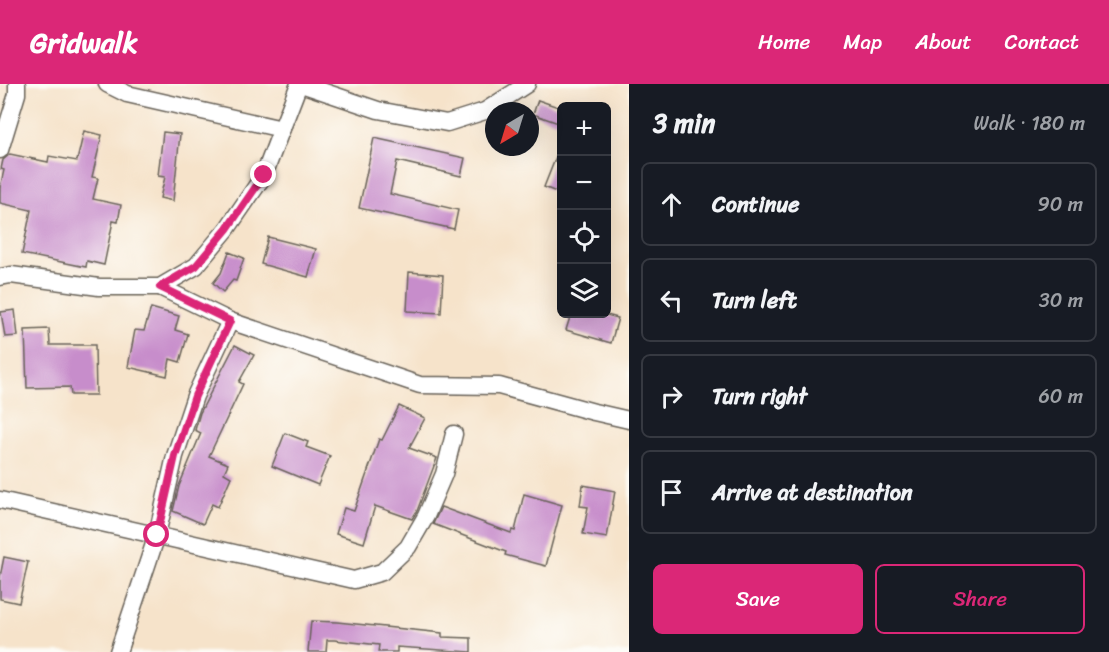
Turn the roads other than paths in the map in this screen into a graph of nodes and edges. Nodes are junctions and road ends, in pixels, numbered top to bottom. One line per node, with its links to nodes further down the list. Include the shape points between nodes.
1 (17, 84): 6 (street)
2 (107, 84): 5 (street, via 127,94)
3 (300, 84): 4 (street, via 378,110 447,123 484,111); 5 (street)
4 (527, 84)
5 (282, 129): 8 (street, via 264,175 227,229 196,266)
6 (0, 150)
7 (0, 277): 8 (street, via 11,275 99,287)
8 (160, 287): 9 (street)
9 (230, 321): 10 (street, via 420,385 500,386); 13 (street, via 195,396 175,456)
10 (629, 420)
11 (453, 434): 13 (street, via 444,474 426,516 408,547 382,572 354,580)
12 (0, 500): 13 (street)
13 (157, 535): 14 (street)
14 (118, 652)

